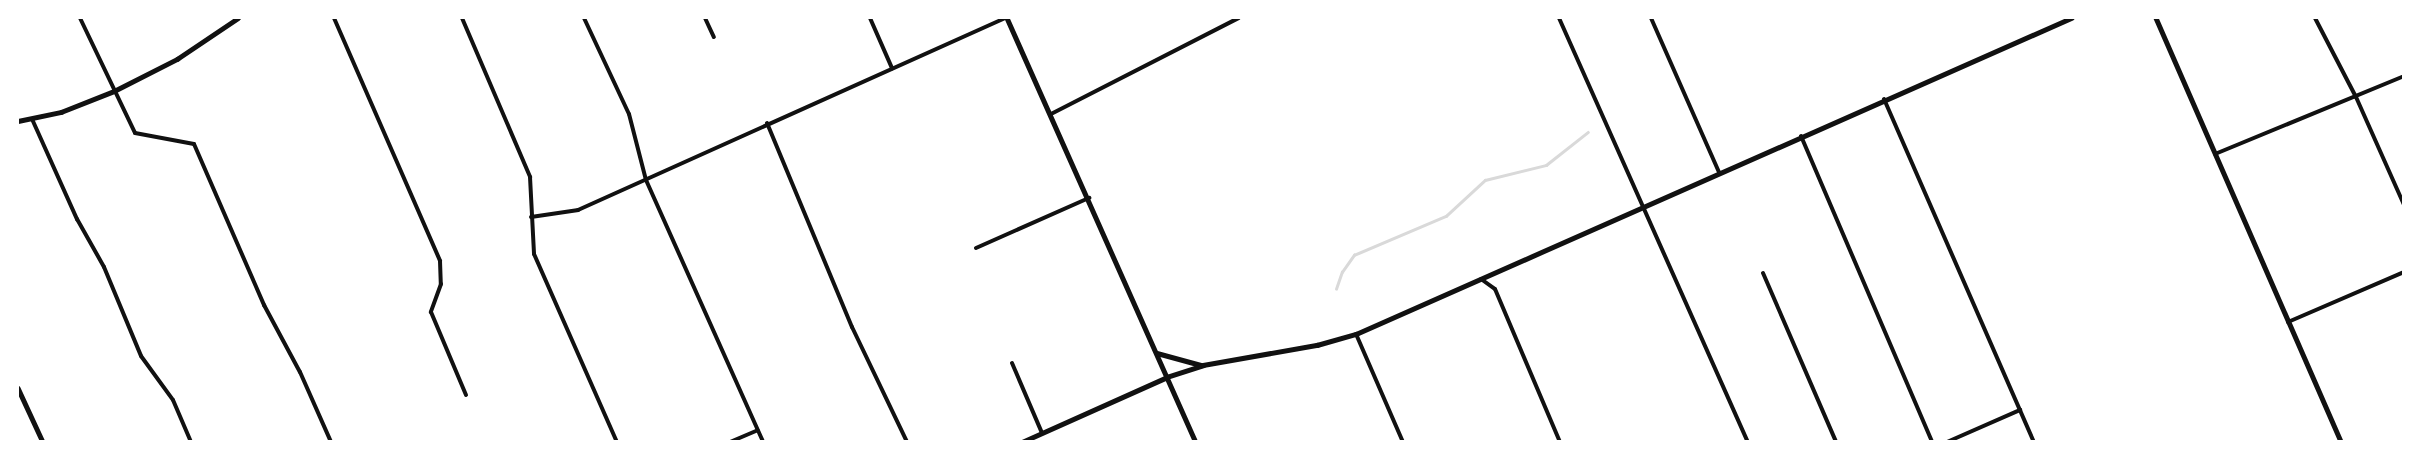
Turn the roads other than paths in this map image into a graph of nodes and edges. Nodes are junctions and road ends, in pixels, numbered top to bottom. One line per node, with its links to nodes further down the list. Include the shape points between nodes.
1 (80, 18): 18 (street)
2 (238, 18): 18 (street, via 176,59)
3 (334, 18): 44 (street, via 440,262 442,284 431,312)
4 (462, 18): 32 (street, via 530,177)
5 (584, 18): 28 (street, via 629,114)
6 (705, 18): 15 (street)
7 (870, 18): 16 (street)
8 (1007, 18): 16 (street); 21 (street)
9 (1239, 18): 21 (street)
10 (1558, 18): 31 (street)
11 (1651, 18): 27 (street)
12 (2071, 18): 20 (street)
13 (2156, 18): 26 (street)
14 (2316, 18): 19 (street)
15 (714, 37)
16 (892, 68): 24 (street)
17 (2404, 76): 19 (street)
18 (114, 91): 22 (street, via 61,112); 51 (street, via 135,133 194,144 264,306 300,372)
19 (2356, 97): 26 (street); 30 (street)
20 (1884, 99): 25 (street); 45 (street)
21 (1051, 114): 29 (street)
22 (32, 118): 23 (street); 50 (street, via 77,219 104,267 141,356 173,400)
23 (18, 121)
24 (767, 123): 28 (street); 55 (street, via 852,327)
25 (1800, 136): 27 (street); 61 (street)
26 (2215, 154): 37 (street)
27 (1719, 172): 31 (street)
28 (646, 180): 32 (street, via 578,210); 46 (street)
29 (1089, 198): 33 (street); 39 (street)
30 (2404, 205)
31 (1645, 206): 36 (street); 59 (street)
32 (531, 217): 52 (street, via 534,254)
33 (976, 248)
34 (2404, 272): 37 (street)
35 (1763, 273): 60 (street)
36 (1482, 279): 38 (street); 58 (street, via 1495,289)
37 (2288, 322): 64 (street)
38 (1356, 334): 41 (street, via 1317,345); 48 (street)
39 (1156, 352): 41 (street); 42 (street)
40 (1012, 362): 47 (street)
41 (1203, 365): 42 (street)
42 (1167, 377): 47 (street); 57 (street)
43 (18, 388): 49 (street)
44 (466, 395)
45 (2020, 410): 62 (street); 63 (street)
46 (758, 430): 53 (street); 54 (street)
47 (1042, 433): 56 (street)
48 (1402, 441)
49 (43, 442)
50 (191, 442)
51 (331, 442)
52 (617, 442)
53 (730, 442)
54 (763, 442)
55 (907, 442)
56 (1022, 442)
57 (1196, 442)
58 (1560, 442)
59 (1748, 442)
60 (1836, 442)
61 (1932, 442)
62 (1947, 442)
63 (2034, 442)
64 (2340, 442)

